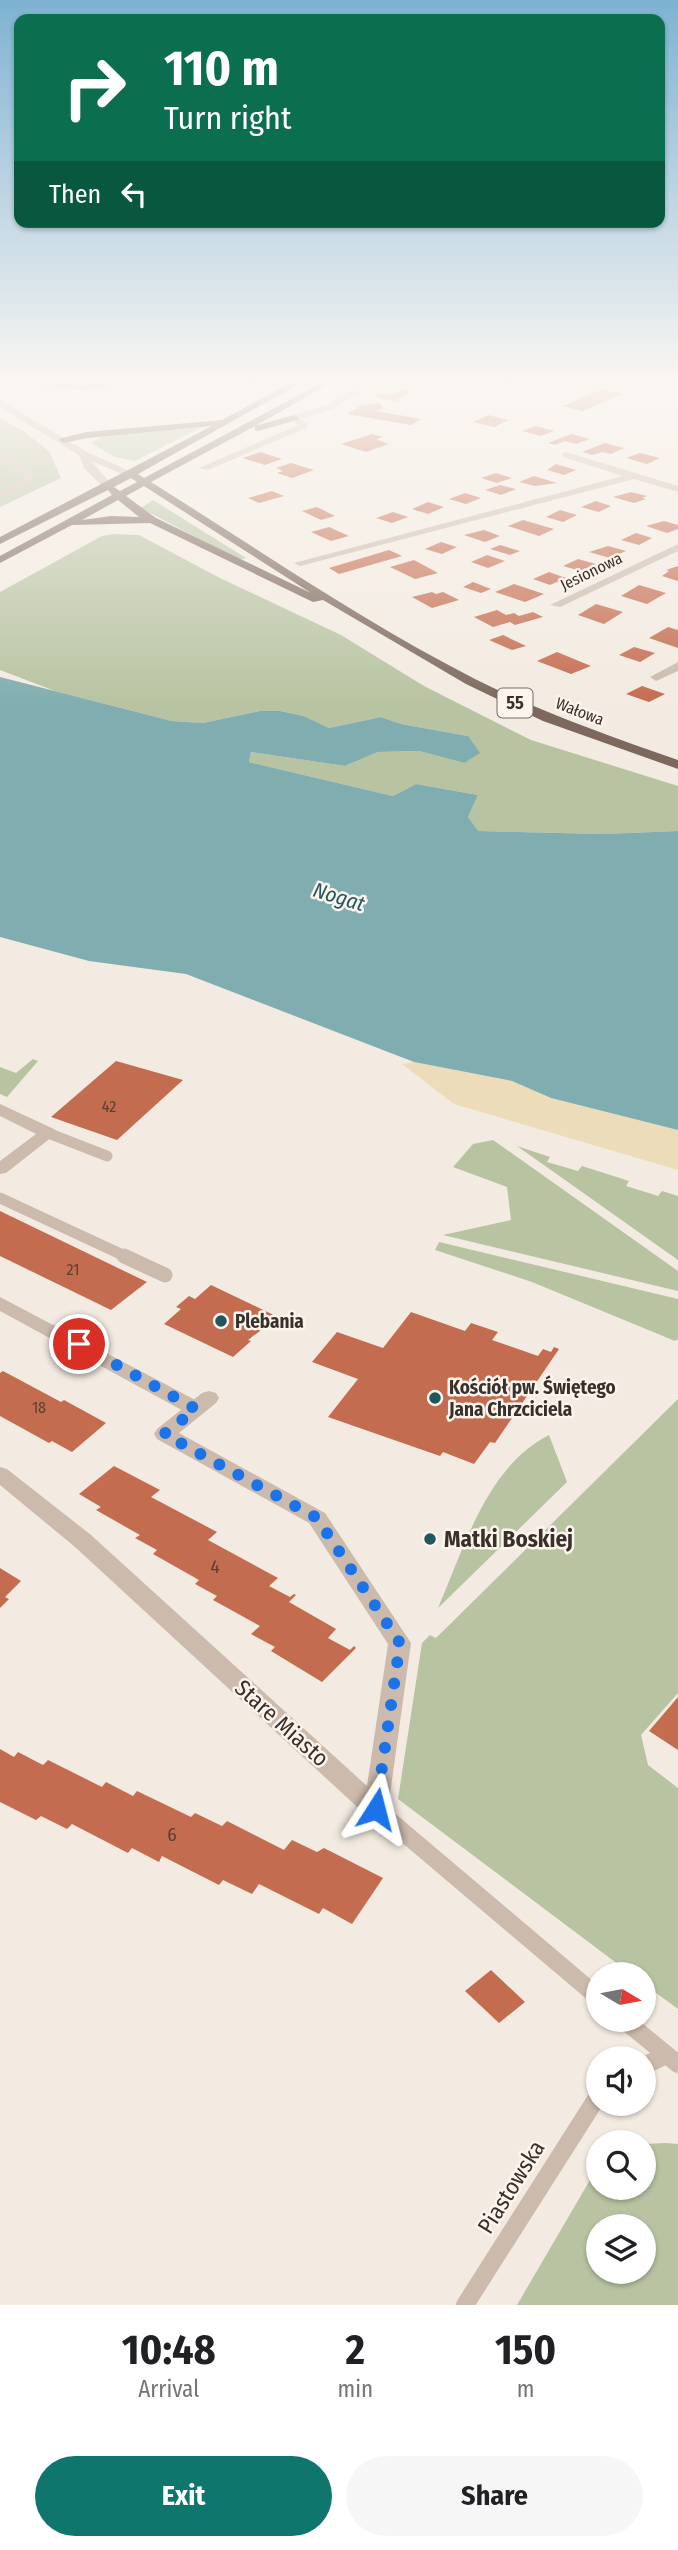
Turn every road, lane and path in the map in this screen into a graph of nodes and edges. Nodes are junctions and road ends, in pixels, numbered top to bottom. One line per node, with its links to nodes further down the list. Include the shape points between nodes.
1 (99, 491): 9 (main road)
2 (113, 491): 6 (main road, Wałowa)
3 (128, 491): 6 (main road)
4 (160, 491): 14 (main road, Wałowa / 55)
5 (576, 491): 12 (street)
6 (119, 496): 7 (main road, Wałowa); 8 (main road)
7 (152, 520): 8 (main road, 55, via 111,519); 14 (main road, Wałowa / 55)
8 (62, 526): 11 (main road)
9 (0, 541)
10 (678, 547): 13 (street, Jesionowa)
11 (0, 560)
12 (299, 563)
13 (556, 605)
14 (362, 620): 17 (main road, Wałowa / 55, via 509,701)
15 (678, 666): 16 (street)
16 (656, 677)
17 (678, 765)
18 (0, 1109): 19 (street)
19 (48, 1133): 20 (lane); 21 (street)
20 (107, 1156)
21 (1, 1167)
22 (0, 1198): 23 (lane)
23 (165, 1275)
24 (0, 1303): 26 (street, via 202,1404 164,1434 317,1518 400,1643)
25 (0, 1474): 26 (street, Stare Miasto, via 83,1541)
26 (376, 1809): 27 (lane, Stare Miasto)
27 (586, 1987)
28 (638, 2032): 29 (lane)
29 (672, 2060)
30 (586, 2115): 31 (lane, Piastowska)
31 (465, 2305)

